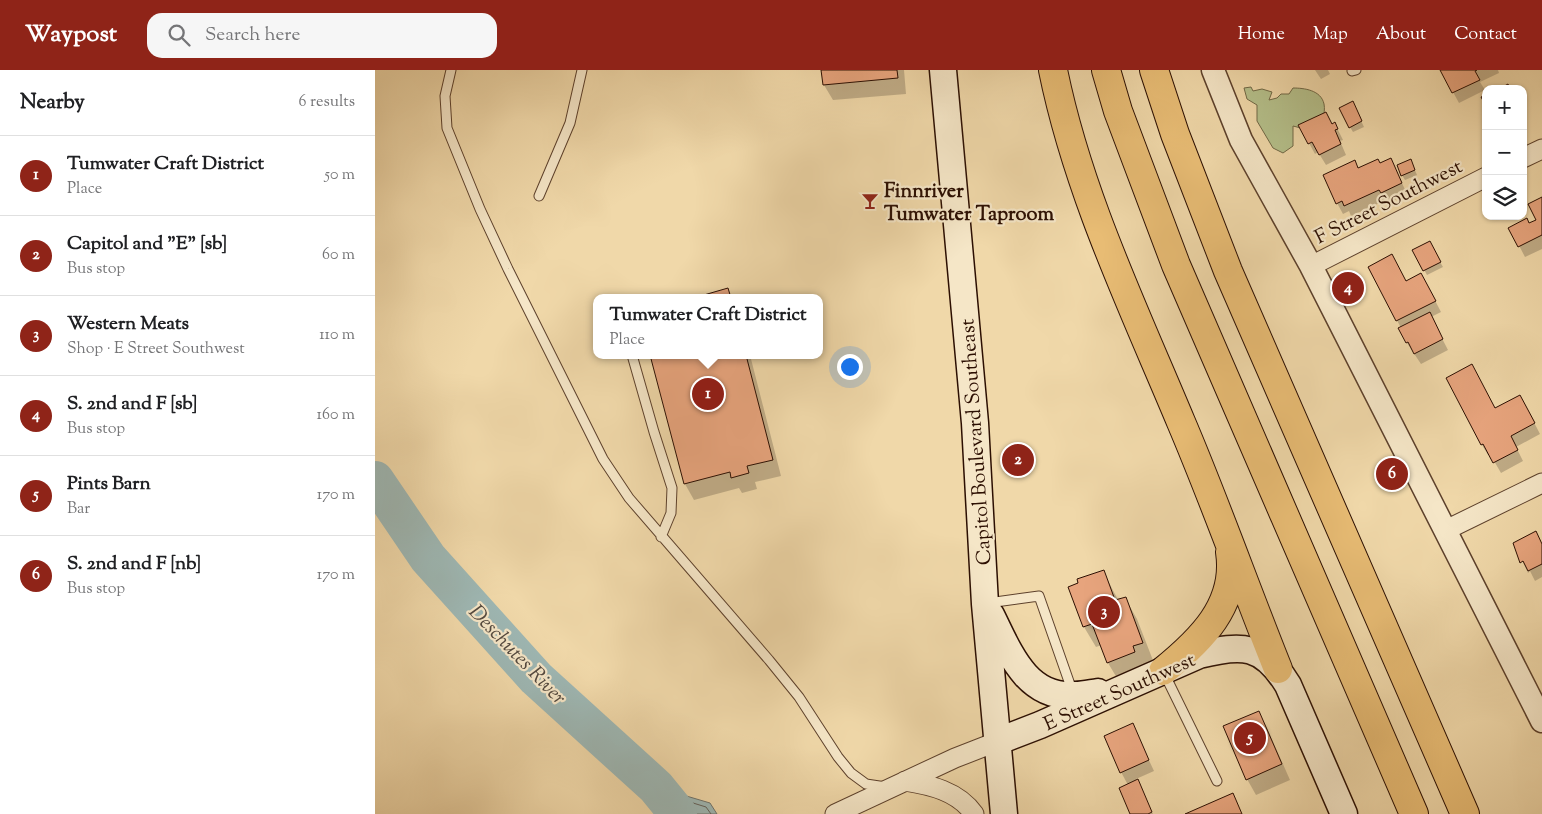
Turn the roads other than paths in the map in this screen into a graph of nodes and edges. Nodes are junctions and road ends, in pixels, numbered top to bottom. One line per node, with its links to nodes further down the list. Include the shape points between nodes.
1 (451, 70): 16 (lane, via 445,96 447,128 480,209 603,459 629,498)
2 (582, 70): 11 (lane, via 570,123)
3 (943, 70): 18 (main road, Capitol Boulevard Southeast, via 974,414)
4 (1053, 70): 17 (highway, via 1081,173 1112,260)
5 (1106, 70): 31 (highway, via 1118,111 1176,265)
6 (1154, 70): 32 (highway, via 1228,271)
7 (1213, 70): 12 (street, via 1241,140)
8 (1542, 148): 9 (street)
9 (1527, 156)
10 (1482, 179): 12 (street, F Street Southwest)
11 (539, 196)
12 (1311, 266): 15 (street)
13 (633, 359): 16 (lane, via 672,488 671,513)
14 (1542, 483): 15 (street)
15 (1446, 530): 23 (street)
16 (661, 536): 26 (lane, via 799,697 851,773 866,784)
17 (1228, 536): 19 (highway); 20 (highway, via 1230,582 1222,604 1205,632)
18 (985, 604): 22 (main road, via 1014,660 1026,676 1053,693); 22 (lane, via 1039,596); 24 (main road, Capitol Boulevard Southeast)
19 (1278, 669): 20 (main road, E Street Southwest, via 1265,657 1244,648 1199,655); 30 (main road)
20 (1163, 671): 21 (main road, E Street Southwest); 25 (lane)
21 (1126, 687): 22 (main road); 24 (main road, E Street Southwest)
22 (1074, 696)
23 (1542, 721)
24 (996, 742): 26 (street); 29 (main road, Capitol Boulevard Southeast)
25 (1217, 782)
26 (897, 784): 27 (street); 28 (street, via 934,786 953,795)
27 (835, 814)
28 (974, 814)
29 (1003, 814)
30 (1344, 814)
31 (1414, 814)
32 (1465, 814)

